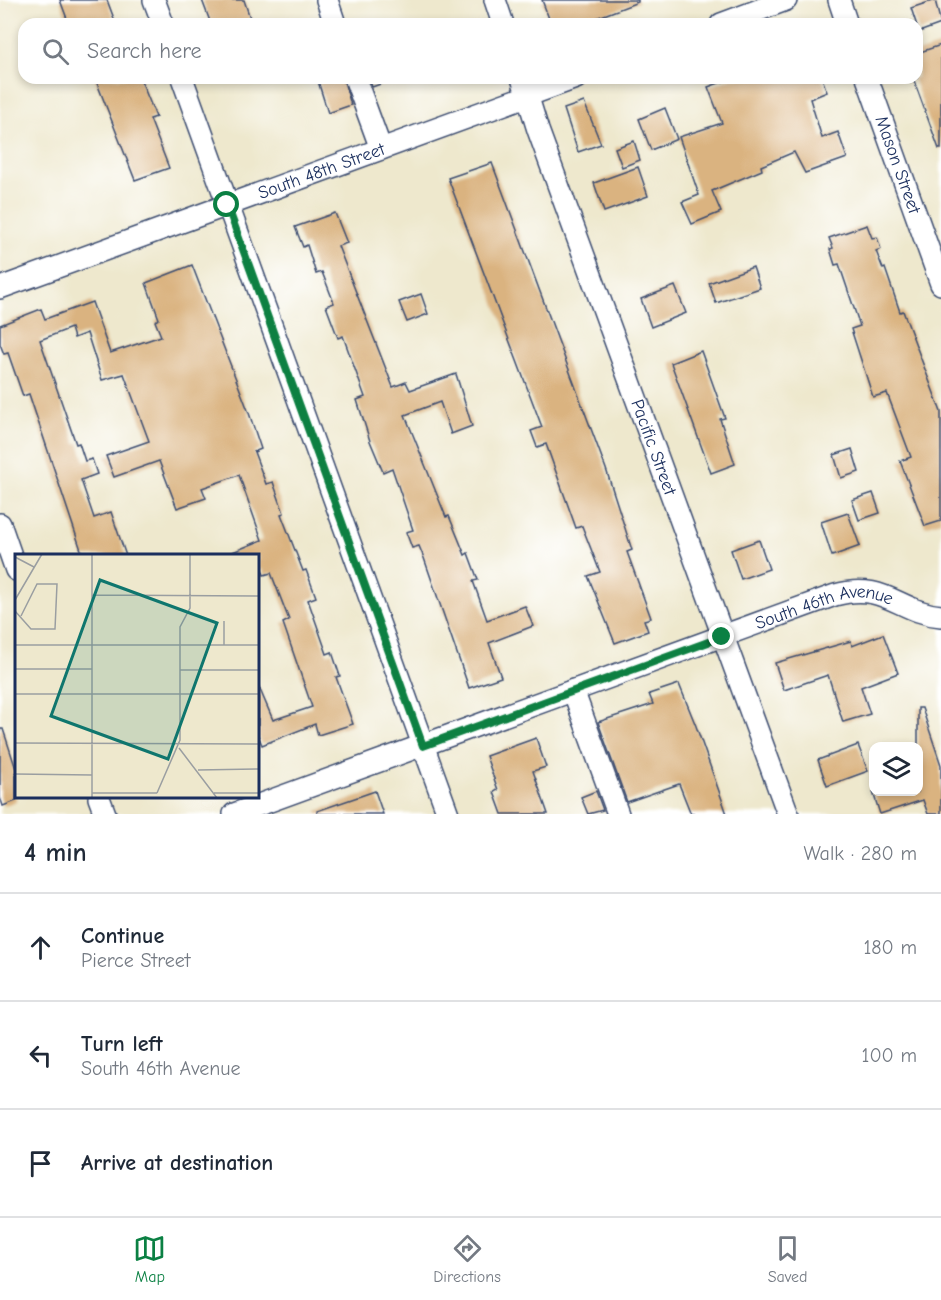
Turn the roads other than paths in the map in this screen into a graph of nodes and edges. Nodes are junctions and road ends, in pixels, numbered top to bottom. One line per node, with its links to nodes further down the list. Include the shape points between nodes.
1 (154, 0): 6 (street)
2 (327, 0): 7 (street)
3 (495, 0): 8 (street)
4 (786, 0): 9 (street)
5 (839, 0): 10 (street)
6 (161, 18)
7 (333, 18)
8 (501, 18)
9 (737, 18)
10 (845, 18)
11 (184, 84): 17 (street)
12 (357, 84): 16 (street)
13 (542, 84): 15 (street, South 48th Street)
14 (869, 84): 18 (street, Mason Street)
15 (525, 87): 16 (street, South 48th Street); 23 (street, Pacific Street)
16 (381, 149): 17 (street, South 48th Street)
17 (227, 205): 19 (street, South 48th Street); 25 (street)
18 (941, 284)
19 (0, 288)
20 (0, 524): 21 (street)
21 (15, 567)
22 (941, 616): 23 (street, South 46th Avenue, via 924,613 885,595 851,591)
23 (722, 637): 24 (street, South 46th Avenue); 31 (street, Pacific Street)
24 (573, 690): 25 (street, South 46th Avenue); 30 (street)
25 (423, 746): 28 (street, South 46th Avenue); 29 (street)
26 (99, 799): 27 (street)
27 (105, 814)
28 (234, 814)
29 (448, 814)
30 (618, 814)
31 (788, 814)

